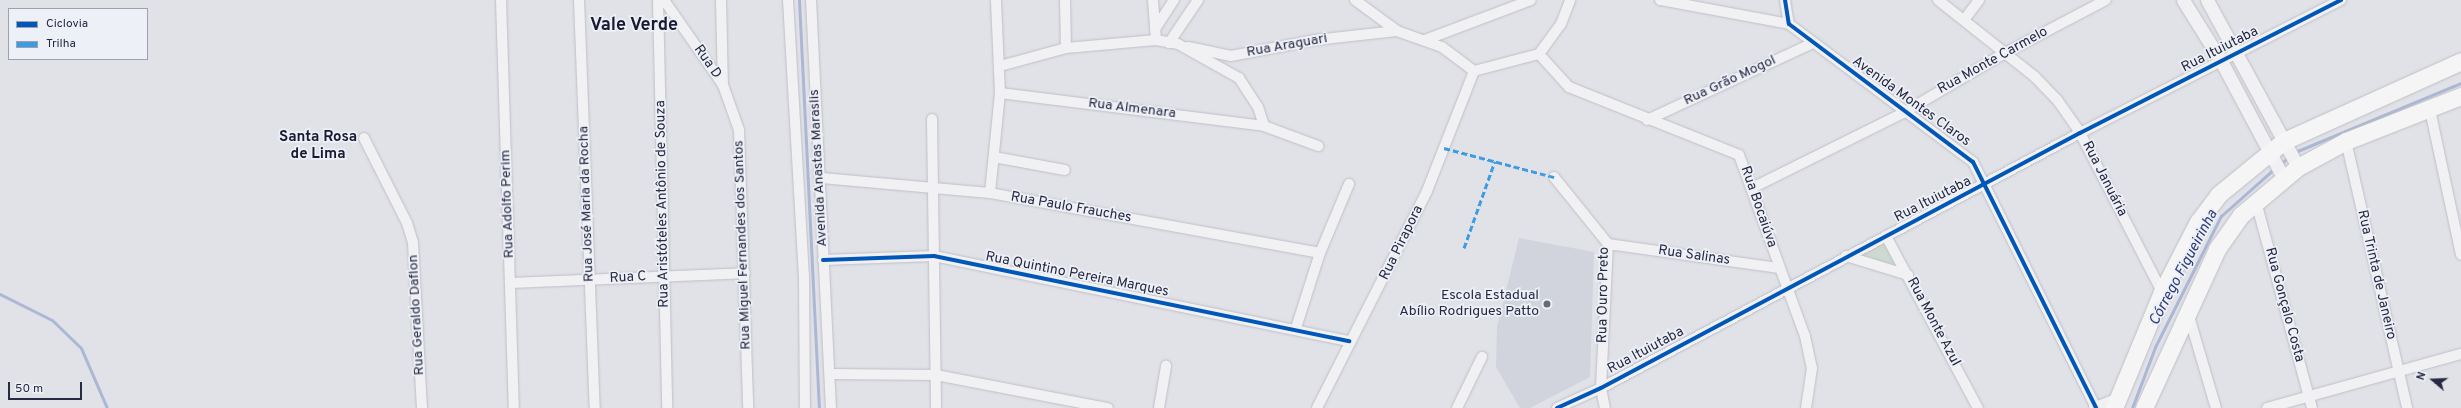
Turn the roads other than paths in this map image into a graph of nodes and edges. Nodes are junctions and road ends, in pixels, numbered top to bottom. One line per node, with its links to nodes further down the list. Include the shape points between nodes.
1 (501, 0): 78 (street, Rua Adolfo Perim)
2 (579, 0): 77 (street, Rua José Maria da Rocha)
3 (658, 0): 76 (street, Rua Aristóteles Antônio de Souza)
4 (664, 0): 40 (street, Rua D)
5 (721, 0): 40 (street)
6 (788, 0): 98 (street, Avenida Anastas Maraslis, via 804,276)
7 (810, 0): 58 (street, Avenida Anastas Maraslis)
8 (996, 0): 38 (street)
9 (1065, 0): 32 (street)
10 (1153, 0): 26 (street)
11 (1174, 0): 26 (street)
12 (1198, 0): 31 (street)
13 (1355, 0): 27 (street)
14 (1531, 0): 29 (street)
15 (1570, 0): 35 (street, via 1561,24)
16 (1660, 0): 25 (street)
17 (1785, 0): 25 (street)
18 (1938, 0): 24 (street, Rua Januária)
19 (1979, 0): 24 (street)
20 (2106, 0): 33 (street, Rua Monte Carmelo)
21 (2183, 0): 36 (street)
22 (2207, 0): 34 (street)
23 (2341, 0): 34 (street, Rua Ituiutaba)
24 (1964, 20): 33 (street, Rua Januária)
25 (1789, 24): 30 (street, Avenida Montes Claros)
26 (1155, 29): 28 (street)
27 (1397, 31): 29 (street); 31 (street, Rua Araguari, via 1315,40 1231,56)
28 (1156, 40): 31 (street, Rua Araguari); 32 (street, Rua Araguari)
29 (1425, 40): 39 (street, via 1450,52)
30 (1813, 43): 44 (street, Avenida Montes Claros); 46 (street, Rua Grão Mogol)
31 (1174, 44): 47 (street, via 1239,78 1258,107)
32 (1066, 48): 38 (street, Rua Araguari)
33 (2005, 53): 44 (street, Rua Monte Carmelo); 48 (street, Rua Januária, via 2058,101)
34 (2238, 53): 36 (street, Rua Ituiutaba); 50 (street)
35 (1539, 54): 39 (street); 46 (street, Rua Bocaiúva, via 1569,87)
36 (2221, 61): 48 (street, Rua Ituiutaba); 53 (street)
37 (2461, 61): 50 (main road)
38 (1000, 66): 41 (street)
39 (1474, 72): 83 (street, Rua Pirapora, via 1427,191 1388,272)
40 (723, 86): 74 (street, Rua Miguel Fernandes dos Santos, via 739,130)
41 (1000, 93): 47 (street, Rua Almenara); 54 (street)
42 (2461, 96): 43 (main road)
43 (2430, 110): 51 (main road); 71 (street)
44 (1903, 113): 62 (street, Avenida Montes Claros, via 1973,162); 63 (street, Rua Monte Carmelo)
45 (932, 119): 61 (street)
46 (1647, 120): 63 (street, Rua Bocaiúva, via 1739,155)
47 (1264, 126): 52 (street, Rua Almenara)
48 (2080, 133): 62 (street, Rua Ituiutaba); 80 (street, Rua Januária)
49 (364, 138): 93 (street, Rua Geraldo Daflon, via 407,223 413,243)
50 (2284, 141): 53 (main road); 55 (street)
51 (2346, 141): 55 (main road); 87 (street, Rua Trinta de Janeiro)
52 (1318, 146)
53 (2270, 152): 59 (street); 80 (main road, via 2218,195 2198,222)
54 (994, 157): 56 (street); 64 (street)
55 (2298, 167): 59 (main road)
56 (1065, 170)
57 (1554, 177): 67 (street, Rua Ouro Preto)
58 (821, 178): 61 (street, Rua Paulo Frauches); 72 (street, Avenida Anastas Maraslis)
59 (2284, 179): 65 (main road)
60 (1349, 184): 68 (street)
61 (933, 186): 64 (street, Rua Paulo Frauches); 69 (street)
62 (1983, 186): 66 (street, Rua Ituiutaba); 109 (street, Avenida Montes Claros)
63 (1752, 188): 73 (street, Rua Bocaiúva)
64 (990, 193): 68 (street, Rua Paulo Frauches)
65 (2256, 202): 81 (main road, via 2227,231); 91 (street, Rua Gonçalo Costa)
66 (1886, 236): 70 (street, Rua Ituiutaba); 75 (street, Rua Monte Azul)
67 (1608, 244): 73 (street, Rua Salinas); 90 (street, Rua Ouro Preto)
68 (1320, 253): 82 (street)
69 (934, 256): 72 (street, Rua Quintino Pereira Marques); 82 (street, Rua Quintino Pereira Marques, via 1039,280); 89 (street)
70 (1846, 256): 75 (street); 79 (street, Rua Ituiutaba)
71 (2461, 256)
72 (824, 260): 88 (street, Avenida Anastas Maraslis)
73 (1779, 268): 79 (street, Rua Bocaiúva)
74 (745, 273): 76 (street, Rua C); 97 (street, Rua Miguel Fernandes dos Santos)
75 (1908, 275): 108 (street, Rua Monte Azul)
76 (665, 276): 77 (street, Rua C); 96 (street, Rua Aristóteles Antônio de Souza)
77 (590, 280): 78 (street, Rua C); 95 (street, Rua José Maria da Rocha)
78 (510, 283): 94 (street, Rua Adolfo Perim)
79 (1786, 288): 90 (street, Rua Ituiutaba); 107 (street, Rua Bocaiúva, via 1805,336 1812,368)
80 (2162, 292): 92 (main road)
81 (2188, 313): 110 (main road); 111 (street)
82 (1296, 328): 83 (street, Rua Quintino Pereira Marques)
83 (1349, 341): 103 (street, Rua Pirapora)
84 (2461, 354): 87 (street)
85 (1482, 357): 104 (street)
86 (1166, 366): 102 (street)
87 (2397, 372): 91 (street); 114 (street, Rua Trinta de Janeiro)
88 (830, 374): 89 (street); 99 (street, Avenida Anastas Maraslis)
89 (936, 375): 100 (street); 101 (street)
90 (1601, 388): 105 (street, Rua Ituiutaba); 106 (street, Rua Ouro Preto)
91 (2308, 395): 112 (street); 113 (street, Rua Gonçalo Costa)
92 (2115, 404): 109 (street)
93 (422, 408)
94 (514, 408)
95 (595, 408)
96 (667, 408)
97 (748, 408)
98 (805, 408)
99 (831, 408)
100 (936, 408)
101 (1108, 408)
102 (1159, 408)
103 (1317, 408)
104 (1457, 408)
105 (1557, 408)
106 (1605, 408)
107 (1806, 408)
108 (1978, 408)
109 (2096, 408)
110 (2144, 408)
111 (2216, 408)
112 (2267, 408)
113 (2312, 408)
114 (2407, 408)

